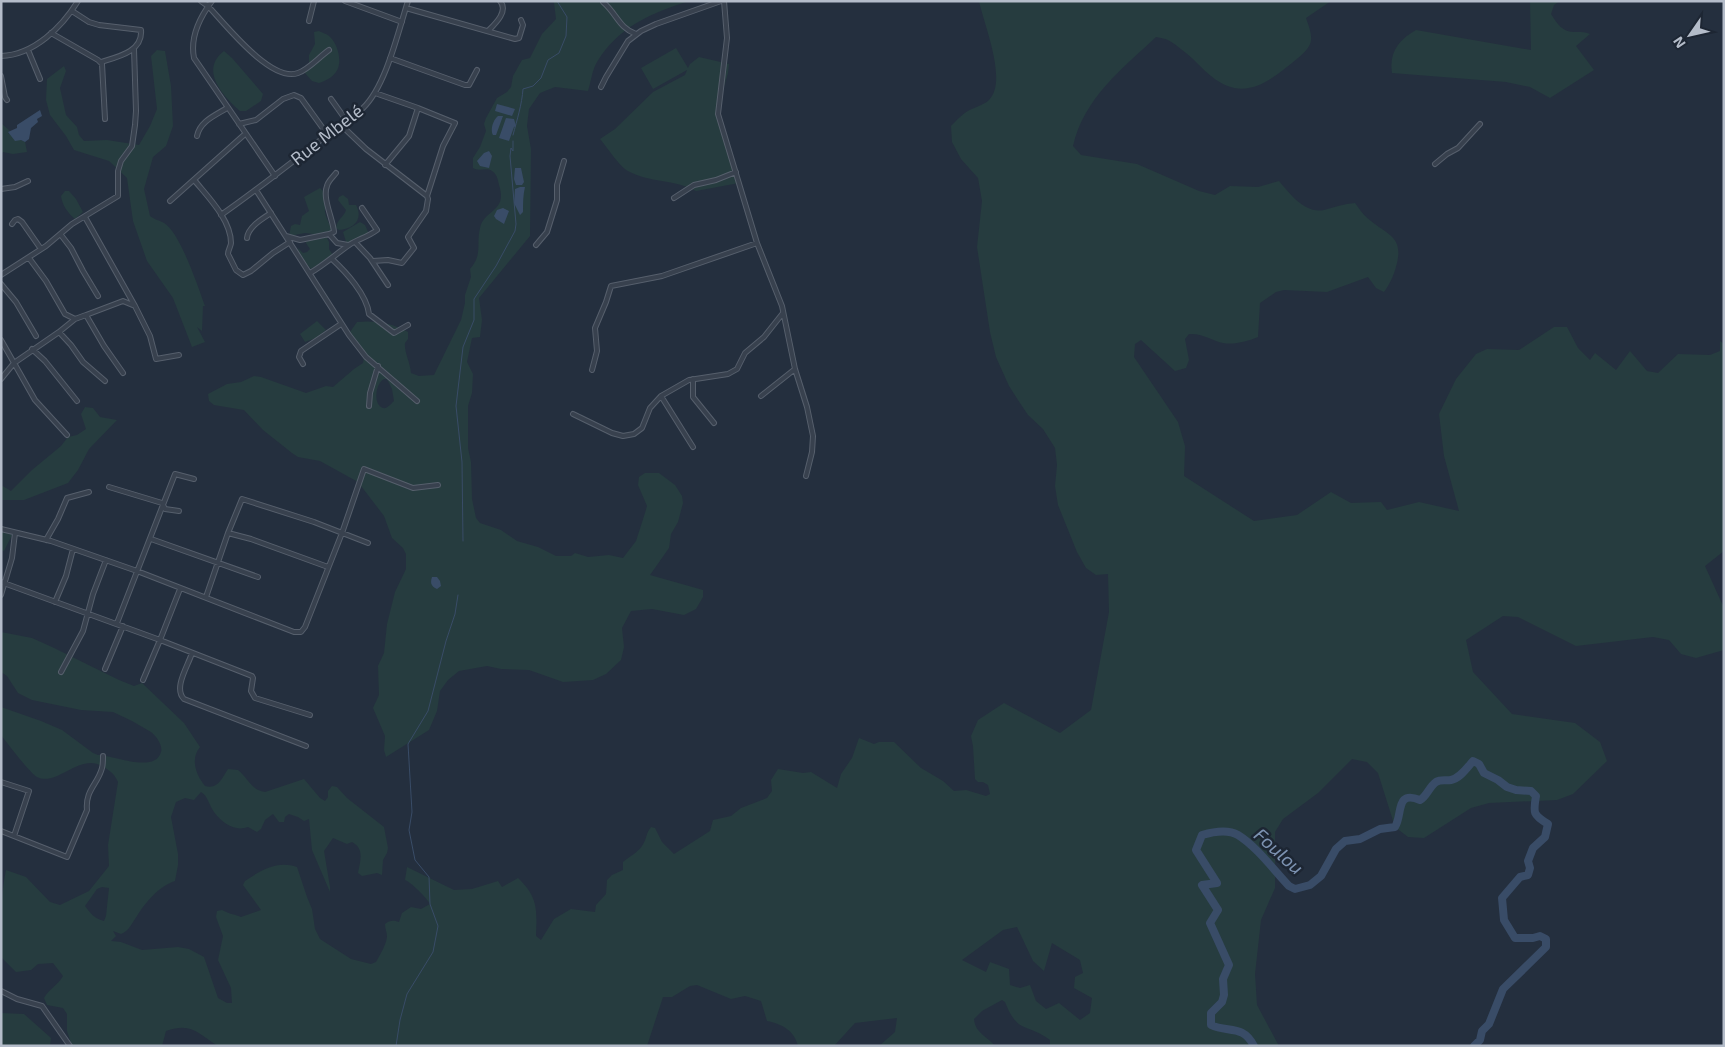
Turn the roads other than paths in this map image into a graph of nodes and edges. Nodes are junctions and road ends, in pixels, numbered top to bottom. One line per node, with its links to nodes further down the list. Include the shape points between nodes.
1 (78, 1): 12 (street)
2 (201, 1): 10 (street)
3 (212, 1): 10 (street)
4 (314, 1): 14 (street)
5 (345, 1): 15 (street)
6 (408, 1): 11 (street, Rue Mbelé)
7 (500, 1): 16 (street, via 503,9 496,24)
8 (723, 1): 18 (street); 45 (street, via 727,38 718,114)
9 (603, 2): 18 (street, via 626,30)
10 (208, 6): 21 (street, via 252,54 275,70 296,74); 32 (street, via 200,20 193,51 198,66)
11 (406, 8): 15 (street, Rue Mbelé); 16 (street)
12 (72, 11): 17 (street); 19 (street, via 99,25 140,28 142,36)
13 (521, 20): 16 (street, via 523,25 518,39)
14 (309, 21)
15 (402, 22): 23 (street, Rue Mbelé)
16 (488, 31)
17 (51, 33): 20 (street); 24 (street)
18 (636, 34): 28 (street, via 628,41)
19 (134, 49): 24 (street); 58 (street, via 135,125 132,146 118,171 118,196)
20 (28, 50): 22 (street); 27 (street)
21 (328, 50)
22 (1, 56)
23 (390, 58): 25 (street, via 465,86); 29 (street, Rue Mbelé)
24 (101, 62): 34 (street)
25 (477, 70)
26 (1, 76): 31 (street)
27 (40, 79)
28 (601, 88)
29 (375, 93): 33 (street); 35 (street, Rue Mbelé, via 367,104)
30 (331, 99): 35 (street)
31 (7, 100)
32 (227, 108): 36 (street); 41 (street, via 203,124)
33 (418, 108): 44 (street, via 409,136); 52 (street, via 455,123 443,146)
34 (105, 119)
35 (346, 120): 37 (street, Rue Mbelé)
36 (239, 124): 39 (street); 40 (street, via 256,120 294,95 301,98)
37 (340, 124): 40 (street, Rue Mbelé); 44 (street)
38 (1480, 124): 43 (street, via 1458,148)
39 (245, 134): 47 (street); 49 (street)
40 (327, 134): 47 (street, Rue Mbelé)
41 (197, 136)
42 (564, 162): 67 (street, via 547,232)
43 (1435, 164)
44 (385, 165): 52 (street)
45 (736, 172): 53 (street, via 694,185); 66 (street)
46 (336, 173): 61 (street, via 326,187 334,232)
47 (275, 176): 51 (street, Rue Mbelé)
48 (28, 181): 50 (street)
49 (195, 181): 54 (street); 57 (street)
50 (1, 189)
51 (256, 190): 56 (street); 57 (street, Rue Mbelé)
52 (427, 196): 72 (street, via 426,211 408,237 414,248 402,263)
53 (674, 198)
54 (170, 201)
55 (362, 208): 65 (street, via 377,230)
56 (271, 213): 62 (street); 63 (street, via 251,228)
57 (221, 215): 64 (street, via 231,241 229,256 236,270 243,275)
58 (85, 217): 60 (street); 78 (street)
59 (12, 224): 69 (street, via 18,219 22,222)
60 (61, 234): 69 (street); 77 (street)
61 (328, 234): 62 (street, via 300,240); 68 (street, via 336,243)
62 (286, 236): 64 (street)
63 (247, 238)
64 (290, 242): 73 (street)
65 (355, 242): 68 (street); 72 (street)
66 (757, 243): 79 (street); 93 (street, via 662,276 611,286 595,328 597,351)
67 (536, 245)
68 (349, 246): 71 (street)
69 (41, 249): 70 (street)
70 (29, 258): 74 (street); 81 (street, via 65,314)
71 (332, 259): 73 (street); 83 (street, via 345,271 368,304 369,314 394,333)
72 (373, 261): 76 (street)
73 (310, 273): 82 (street)
74 (1, 275)
75 (1, 284): 85 (street)
76 (388, 285)
77 (98, 296)
78 (135, 306): 80 (street, via 123,301); 88 (street, via 150,336 156,359)
79 (784, 313): 92 (street); 96 (street, via 745,353 733,372)
80 (86, 315): 81 (street); 94 (street)
81 (75, 320): 84 (street)
82 (341, 324): 90 (street, via 300,351); 91 (street, via 366,357)
83 (408, 325)
84 (59, 332): 87 (street); 97 (street, via 83,362)
85 (36, 336)
86 (1, 340): 89 (street)
87 (32, 349): 89 (street); 100 (street)
88 (179, 355)
89 (14, 363): 95 (street); 107 (street, via 36,400)
90 (303, 364)
91 (378, 366): 101 (street); 102 (street)
92 (794, 369): 99 (street); 109 (street, via 813,436)
93 (592, 370)
94 (122, 373)
95 (2, 377)
96 (692, 379): 98 (street); 106 (street, via 693,397)
97 (105, 381)
98 (660, 396): 105 (street, via 650,408 642,428 634,434 612,433); 108 (street)
99 (761, 396)
100 (77, 401)
101 (417, 401)
102 (369, 406)
103 (578, 409): 105 (street, via 575,414)
104 (591, 415): 105 (street)
105 (588, 421)
106 (714, 423)
107 (67, 435)
108 (693, 447)
109 (806, 476)
110 (194, 479): 114 (street, via 175,474)
111 (438, 485): 119 (street, via 413,488 364,469)
112 (109, 487): 114 (street)
113 (89, 492): 121 (street, via 67,498)
114 (162, 503): 115 (street, via 165,509); 120 (street)
115 (179, 511)
116 (1, 529): 117 (street)
117 (15, 533): 121 (street); 129 (street, via 12,558)
118 (228, 533): 119 (street, via 242,499); 125 (street); 126 (street)
119 (342, 533): 122 (street); 126 (street)
120 (151, 539): 125 (street); 127 (street)
121 (46, 540): 123 (street)
122 (368, 543)
123 (73, 549): 124 (street); 133 (street)
124 (106, 560): 127 (street); 134 (street)
125 (218, 564): 128 (street); 132 (street)
126 (328, 567): 132 (street, via 301,632)
127 (137, 571): 130 (street); 135 (street)
128 (258, 577)
129 (3, 582): 131 (street); 133 (street)
130 (180, 588): 132 (street); 137 (street)
131 (1, 596)
132 (206, 597)
133 (55, 602): 134 (street)
134 (88, 613): 135 (street); 140 (street, via 83,631)
135 (117, 623): 136 (street)
136 (123, 626): 137 (street); 139 (street)
137 (160, 640): 138 (street); 141 (street)
138 (192, 653): 142 (street, via 252,676 255,698); 143 (street, via 179,689 184,699)
139 (105, 669)
140 (61, 672)
141 (143, 680)
142 (310, 715)
143 (306, 746)
144 (103, 756): 147 (street, via 102,769 67,857)
145 (1, 782): 147 (street, via 29,791)
146 (1, 831): 147 (street)
147 (14, 836)
148 (1, 991): 149 (street, via 42,1006)
149 (70, 1046)

